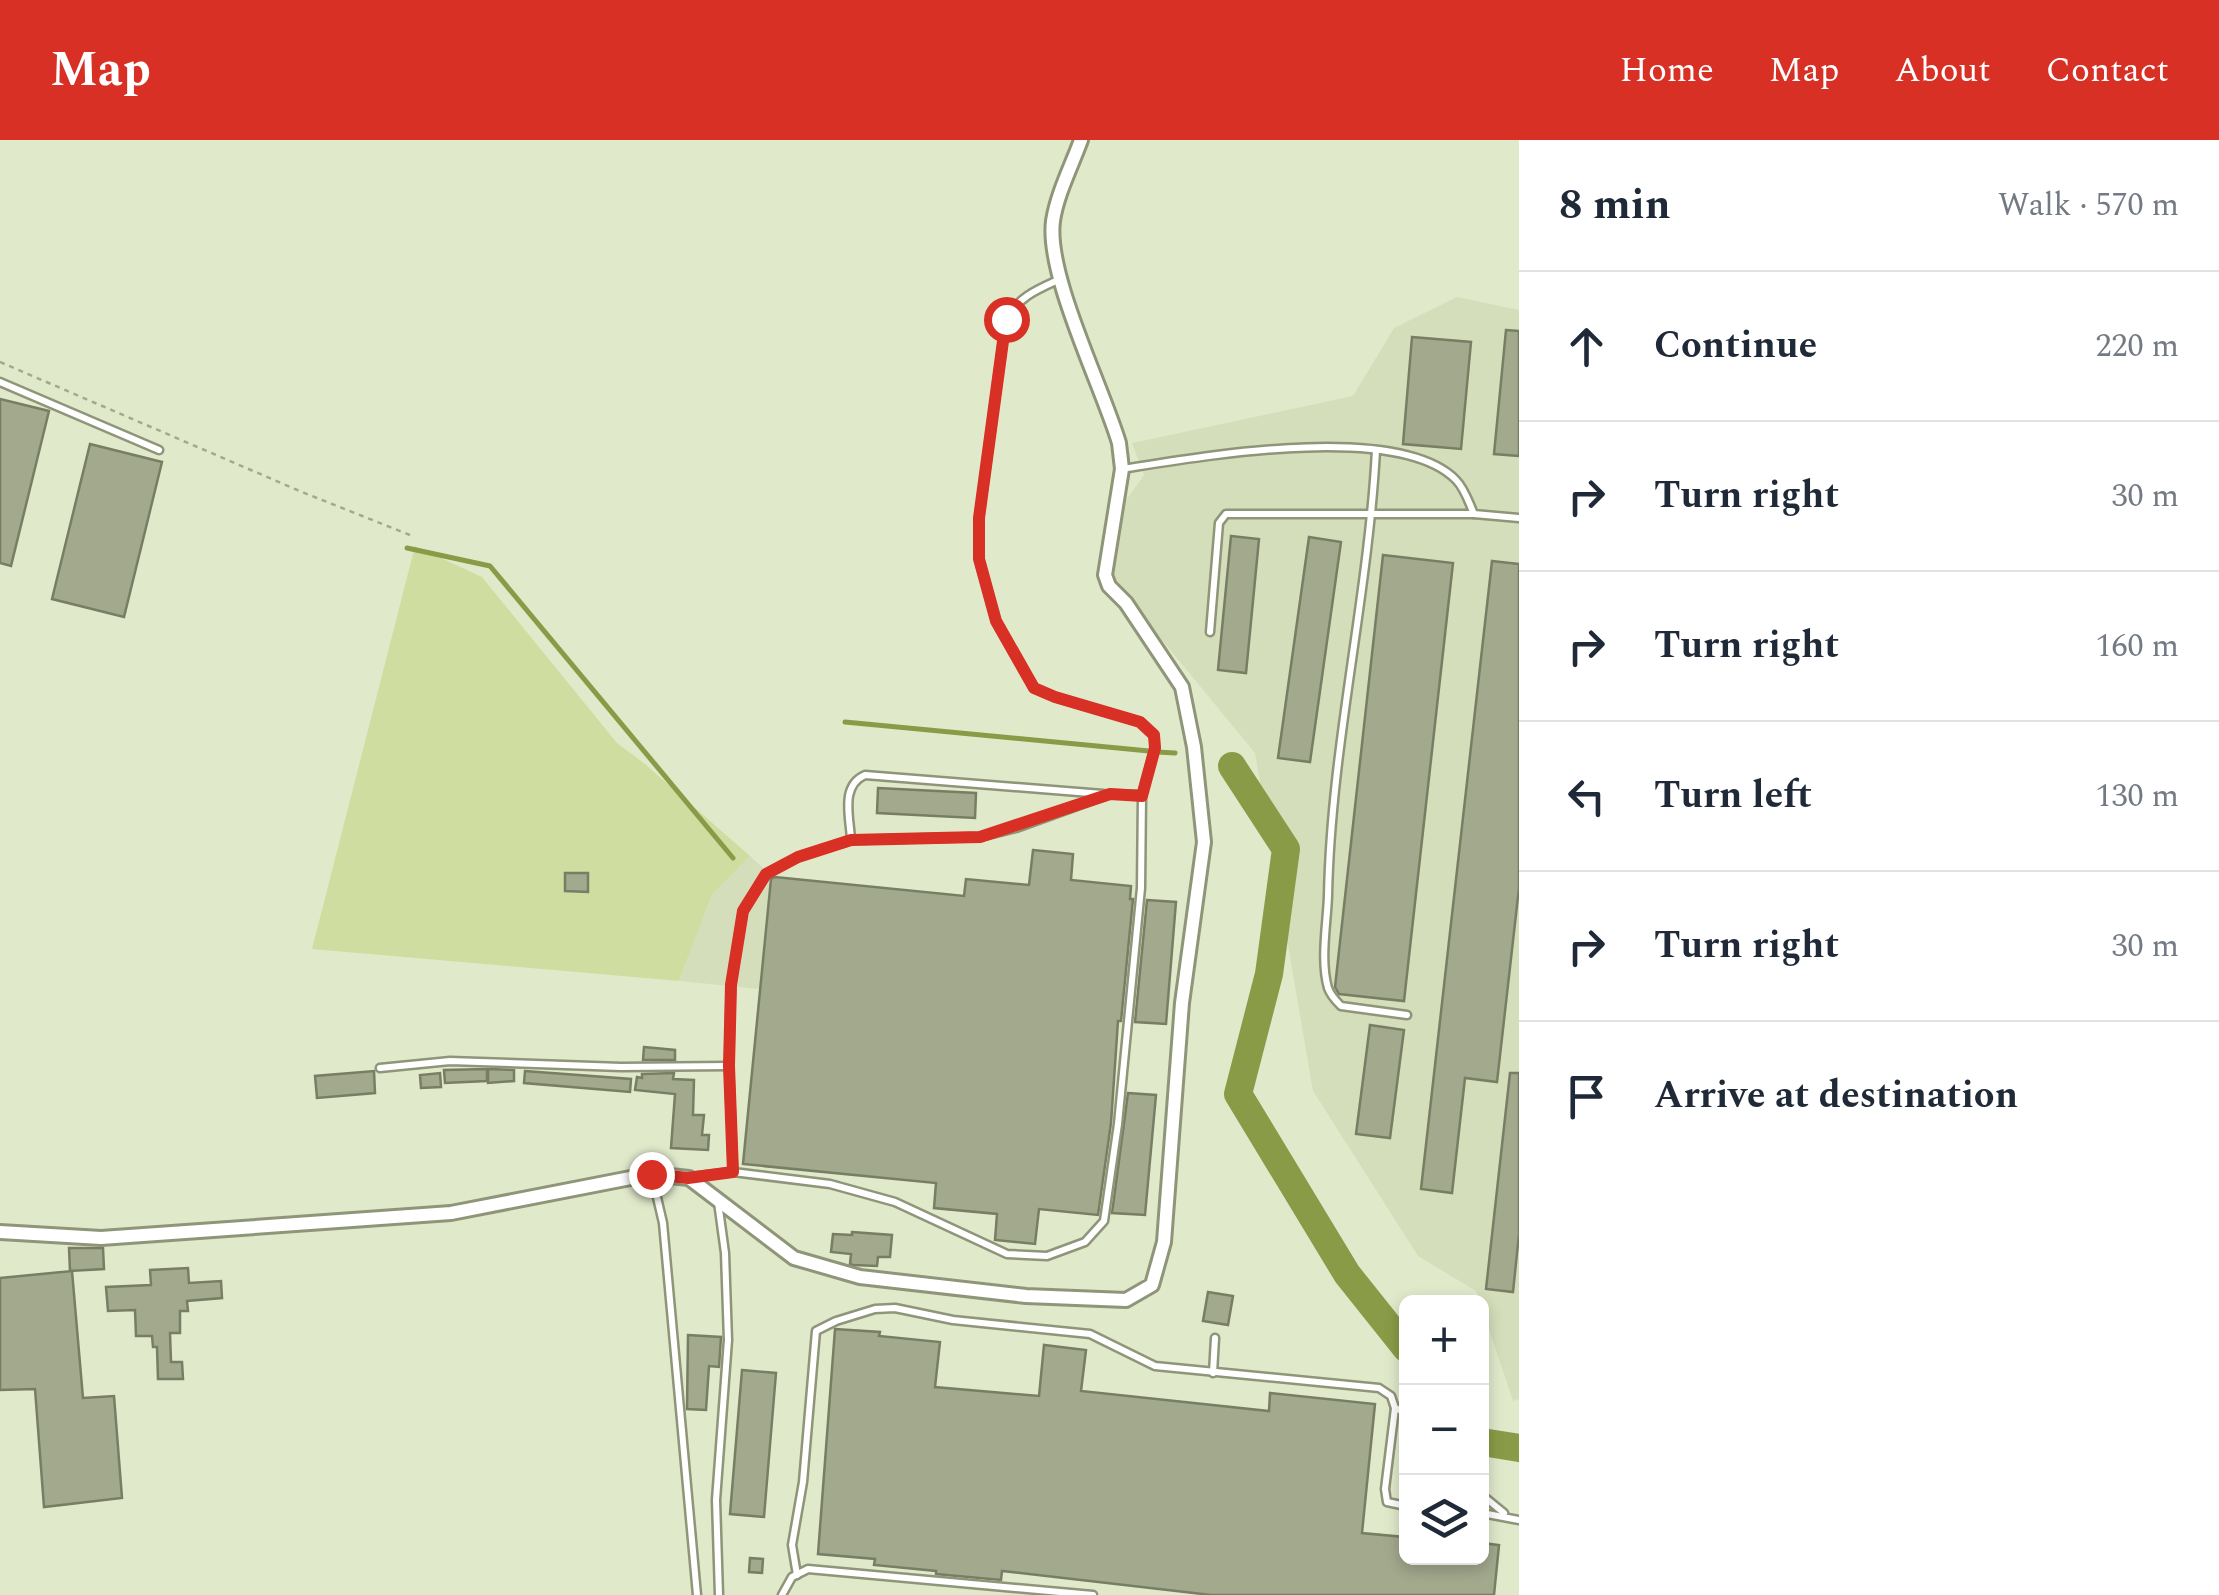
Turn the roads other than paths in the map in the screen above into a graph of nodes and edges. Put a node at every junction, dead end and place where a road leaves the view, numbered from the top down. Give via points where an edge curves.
1 (1082, 140) edge
2 (1061, 280) junction
3 (0, 382) edge
4 (160, 450) dead end
5 (1376, 450) junction
6 (1122, 469) junction
7 (1373, 512) junction
8 (1474, 514) junction
9 (1519, 518) edge
10 (1210, 632) dead end
11 (1110, 794) junction
12 (1142, 796) junction
13 (851, 840) junction
14 (1407, 1015) dead end
15 (729, 1066) junction
16 (380, 1068) dead end
17 (733, 1172) junction
18 (651, 1174) junction
19 (688, 1178) junction
20 (718, 1202) junction
21 (0, 1232) edge
22 (1215, 1338) dead end
23 (1213, 1372) junction
24 (1394, 1408) junction
25 (1399, 1410) edge
26 (1489, 1501) edge
27 (1399, 1505) edge
28 (1489, 1514) edge
29 (1508, 1516) junction
30 (1519, 1520) edge
31 (797, 1575) junction
32 (698, 1595) edge
33 (719, 1595) edge
34 (782, 1595) edge
35 (1093, 1595) edge

1 - 2 street via 1054,216
2 - 6 street via 1113,423
2 - 12 lane via 1028,294 1006,319 979,559 996,621 1034,688 1140,722 1154,735
3 - 4 lane
5 - 6 lane via 1305,447
5 - 7 lane
5 - 8 lane via 1448,473
6 - 20 street via 1105,575 1182,687 1204,842 1182,1003 1164,1242 1152,1285 1126,1300 860,1277 794,1258
7 - 8 lane
7 - 10 lane via 1226,514 1219,523
7 - 14 lane via 1330,848 1328,990 1341,1006
8 - 9 lane
11 - 12 lane
11 - 13 lane via 980,837
11 - 13 lane via 864,775 848,788
12 - 17 lane via 1141,888 1118,1124 1104,1221 1085,1242 1047,1256 1006,1254 895,1202 830,1184
13 - 15 lane via 766,874 743,911 731,985
15 - 16 lane via 450,1060
15 - 17 lane
17 - 19 lane
18 - 19 street
18 - 21 street via 451,1212 101,1238
18 - 32 lane via 663,1223
19 - 20 street
20 - 33 lane via 728,1340 716,1500
22 - 23 lane
23 - 24 lane via 1379,1388
23 - 31 lane via 1154,1366 1090,1334 894,1308 836,1321 816,1331 792,1545
24 - 25 lane
24 - 27 lane via 1384,1488 1387,1502
26 - 29 lane
28 - 29 lane
29 - 30 lane
31 - 34 lane
31 - 35 lane via 808,1570

